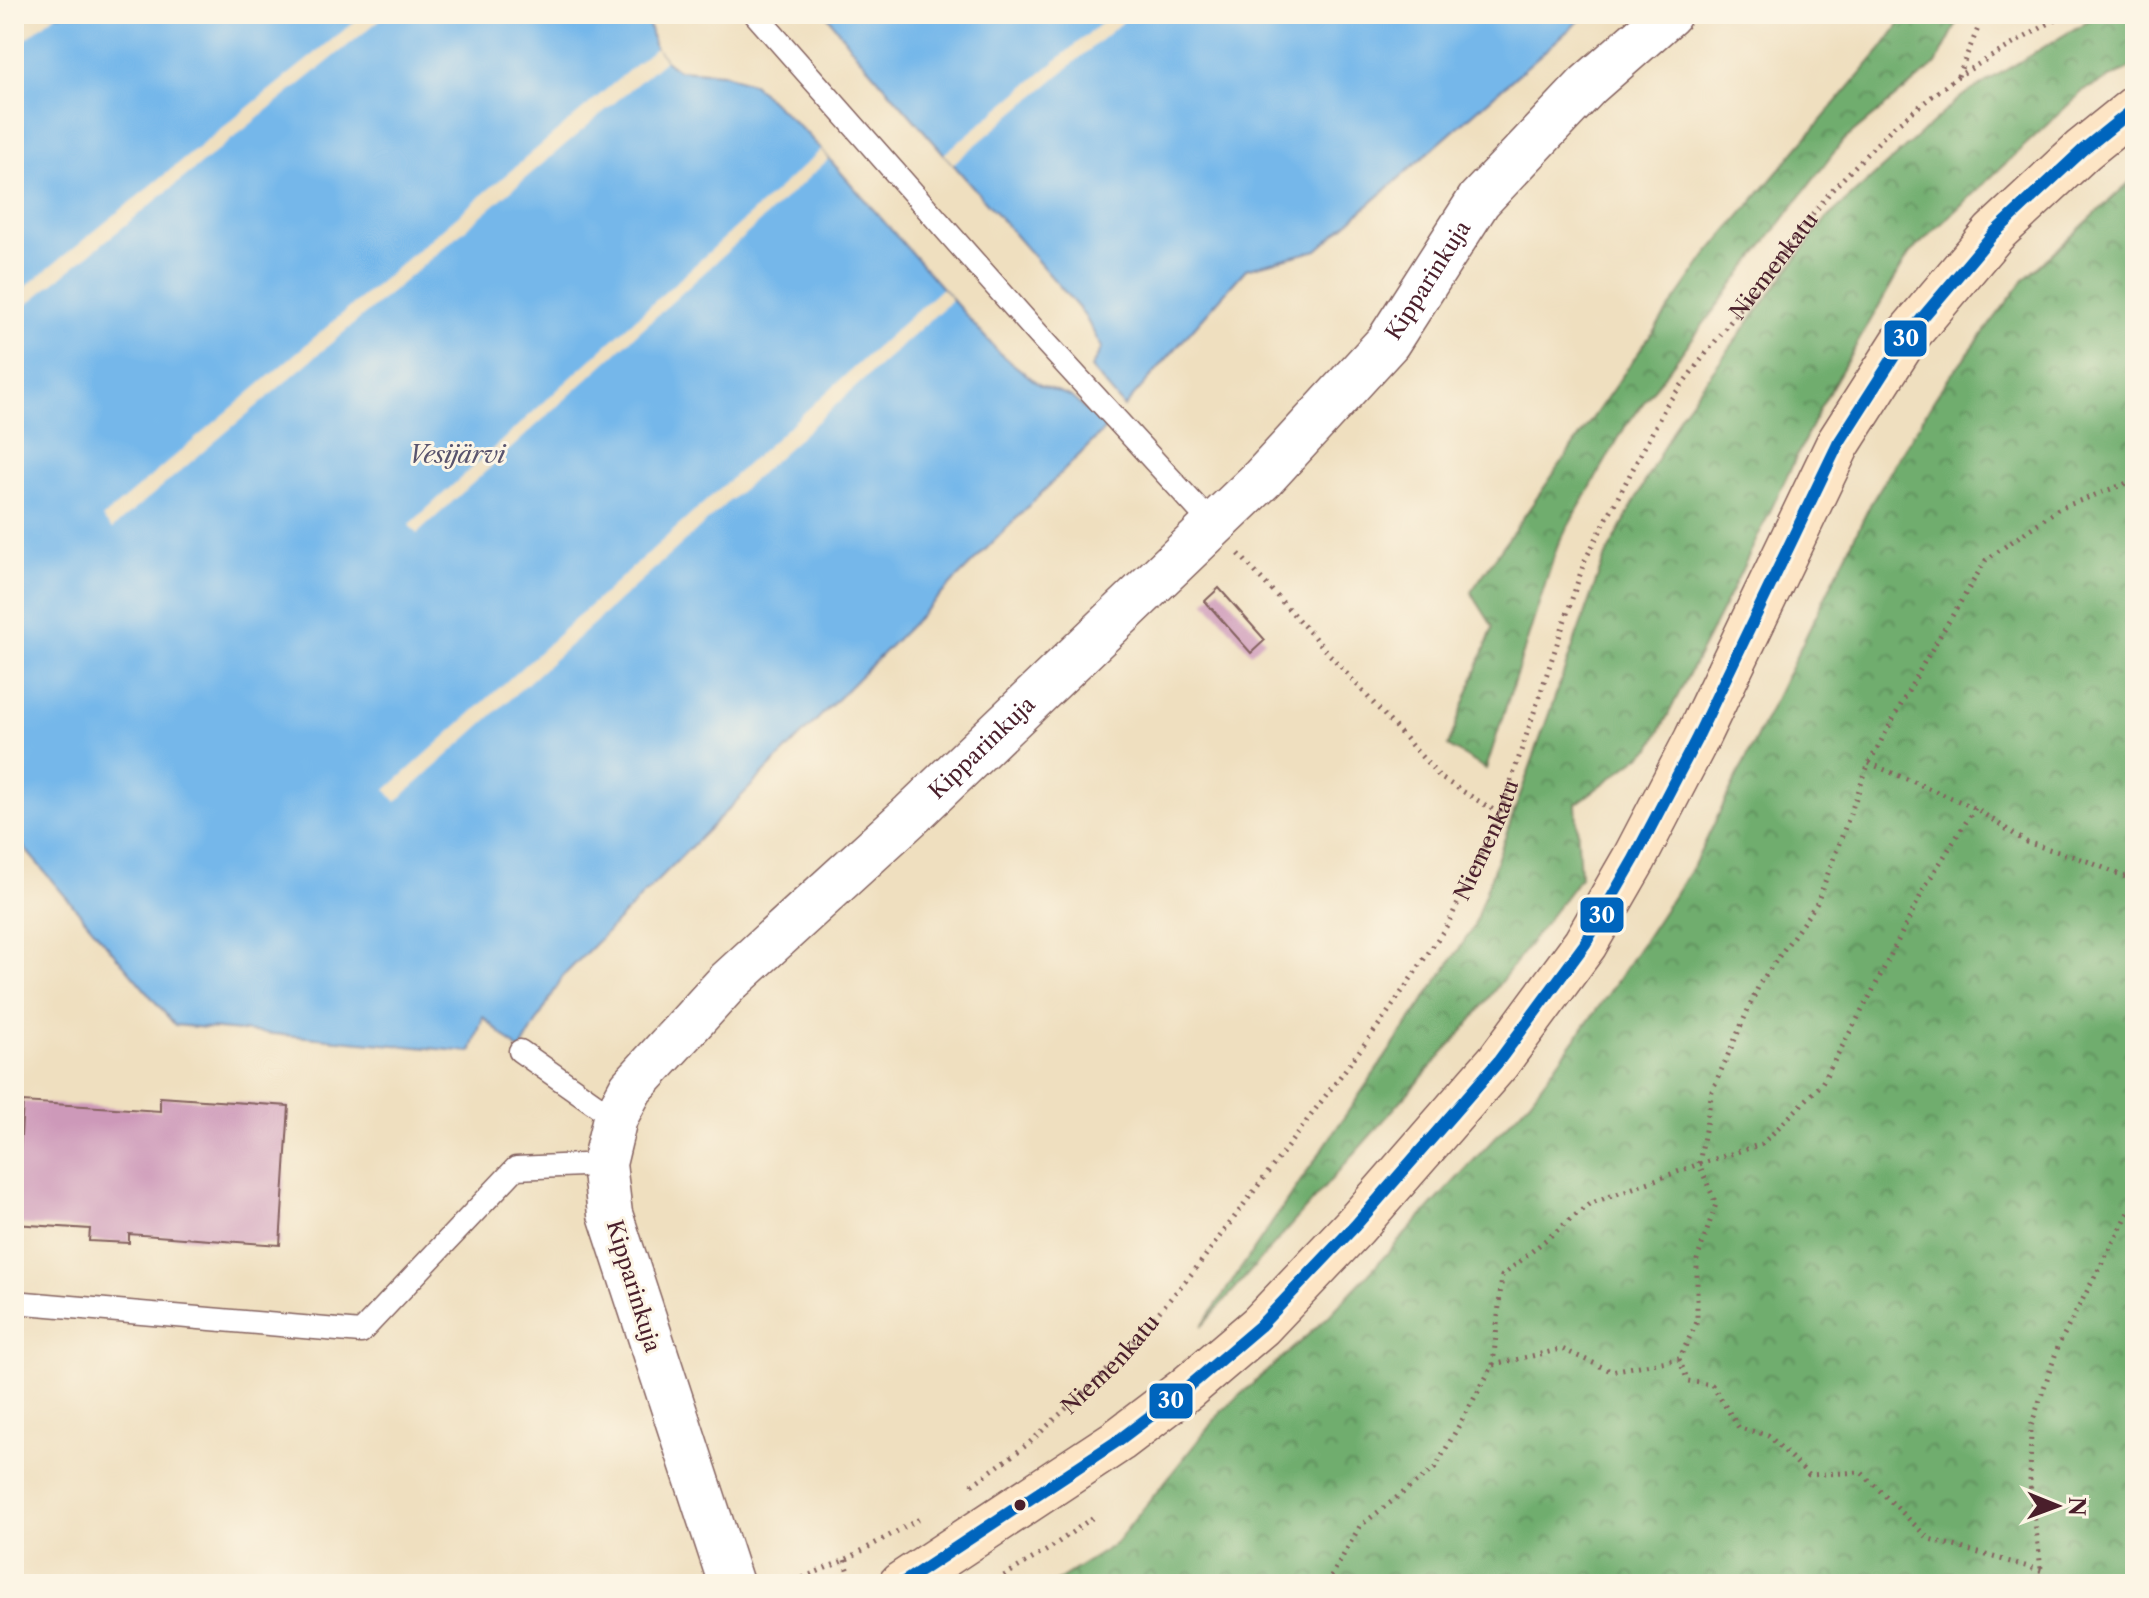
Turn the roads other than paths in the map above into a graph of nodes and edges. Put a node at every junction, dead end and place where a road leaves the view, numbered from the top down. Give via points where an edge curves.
1 (755, 14) edge
2 (1669, 14) edge
3 (2135, 108) edge
4 (1213, 525) junction
5 (520, 1051) dead end
6 (615, 1118) junction
7 (604, 1164) junction
8 (14, 1302) edge
9 (731, 1584) edge
10 (901, 1584) edge

1 - 4 lane
2 - 4 street, Kipparinkuja via 1588,85 1479,200 1388,342
3 - 10 street via 1994,233 1907,336 1838,444 1634,859 1585,944 1498,1062 1260,1326 1119,1440
4 - 6 street, Kipparinkuja via 728,982 631,1088
5 - 6 lane
6 - 7 street, Kipparinkuja
7 - 8 lane via 516,1168 361,1332
7 - 9 street, Kipparinkuja via 610,1214

